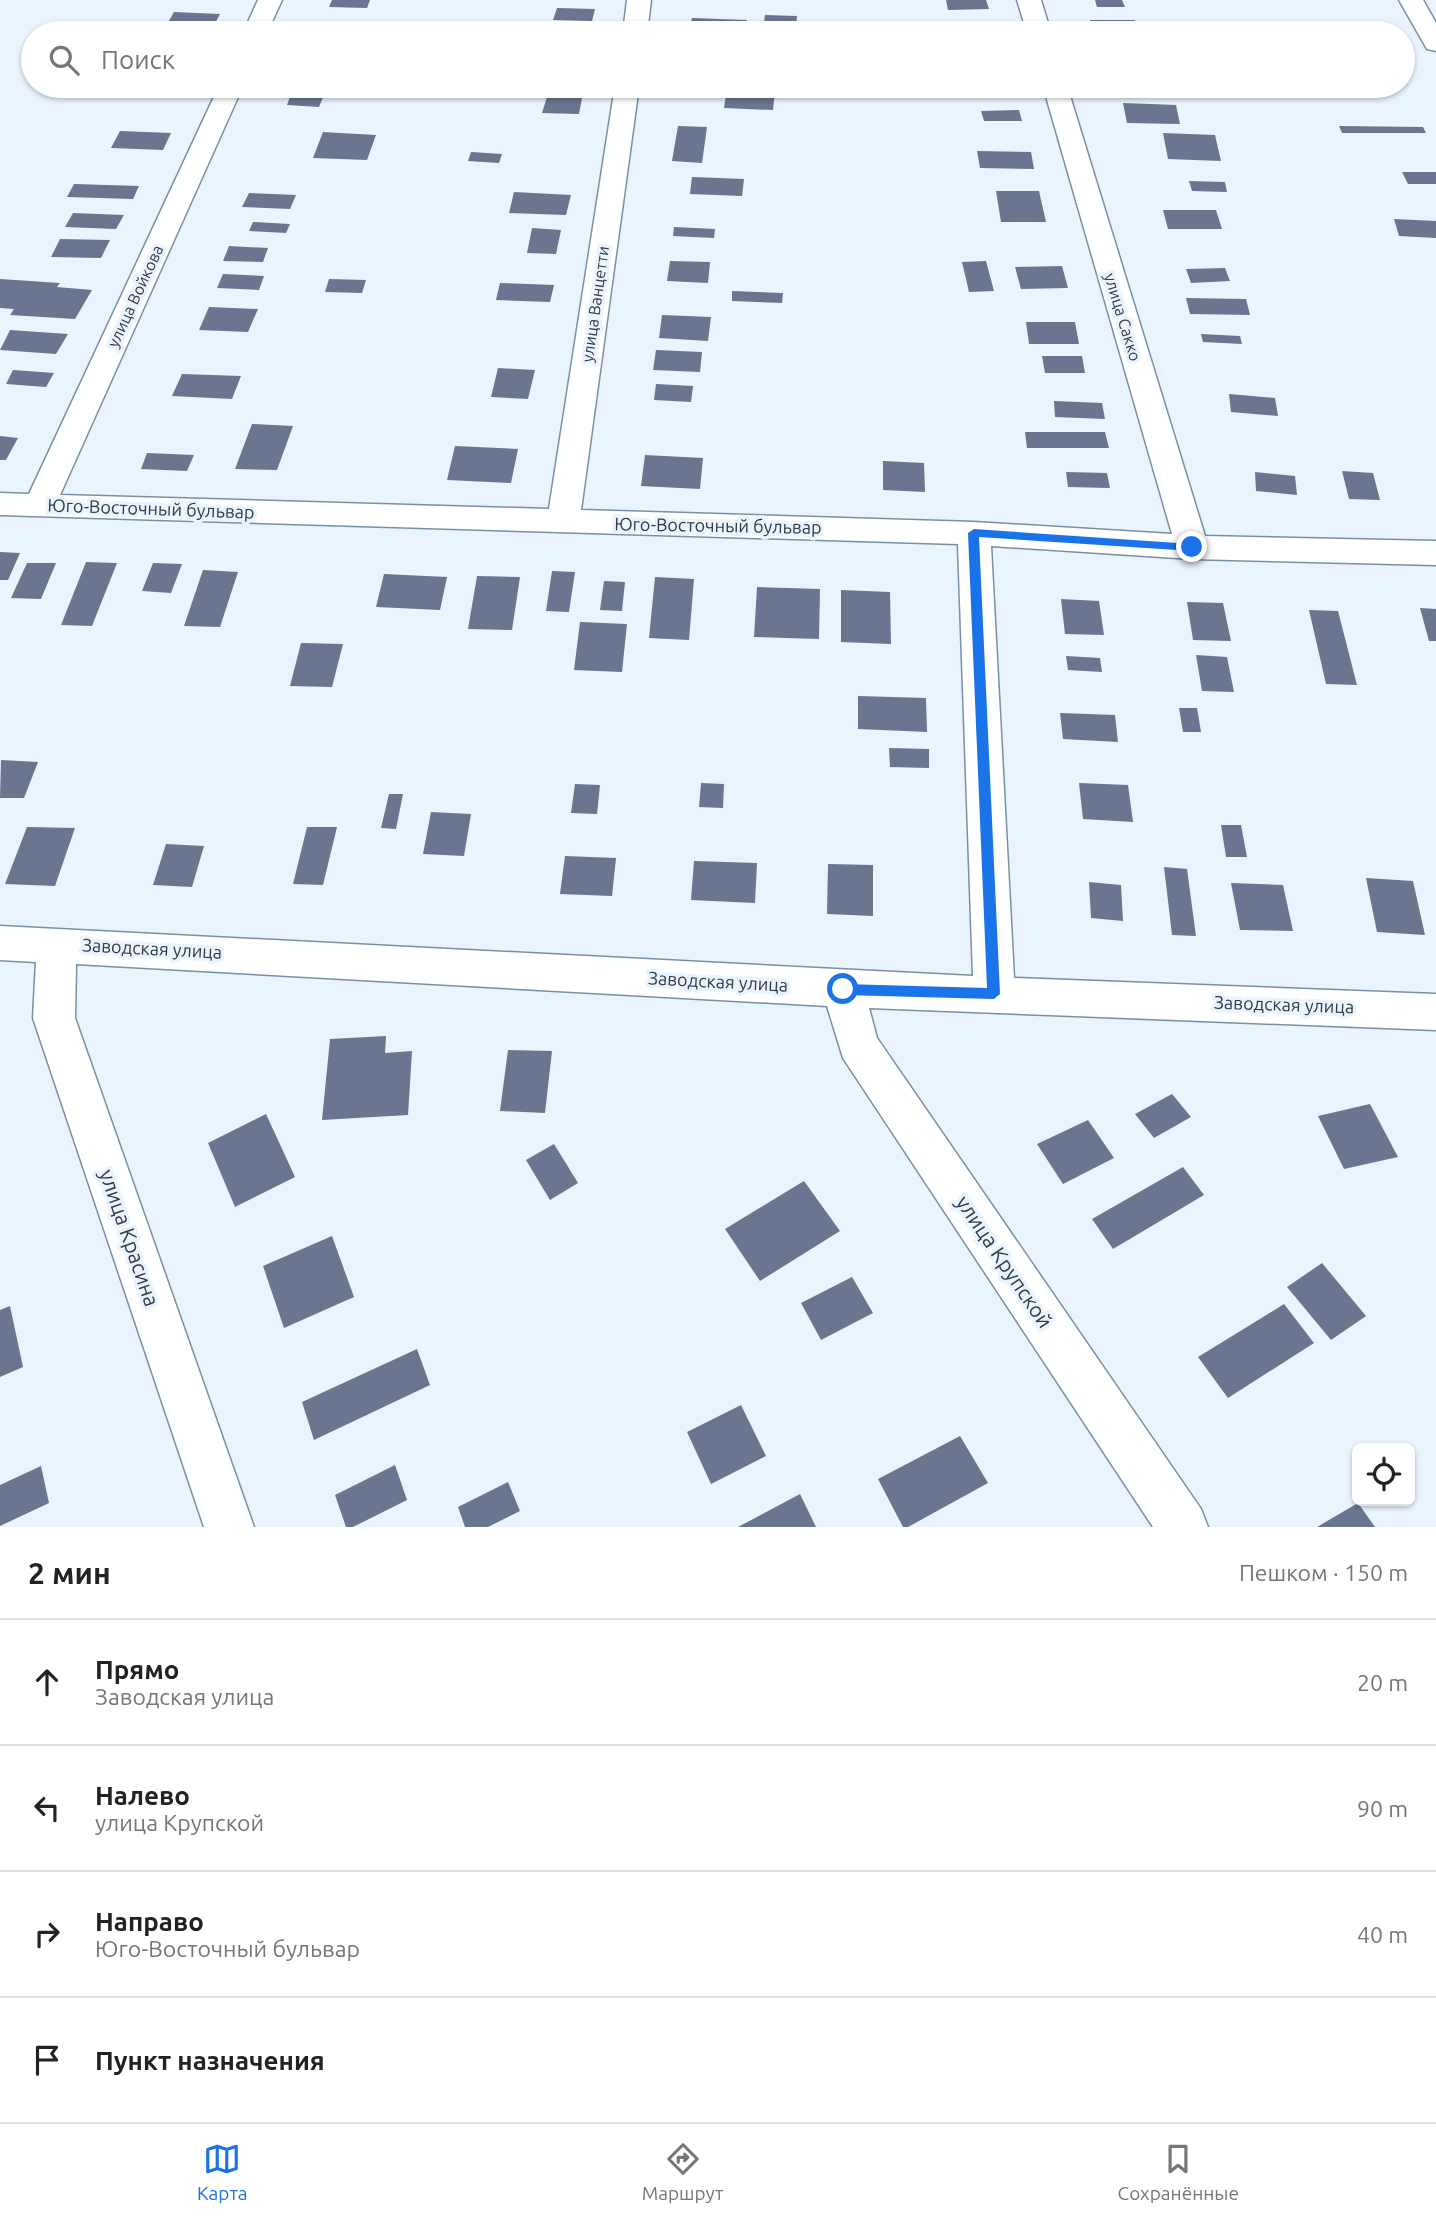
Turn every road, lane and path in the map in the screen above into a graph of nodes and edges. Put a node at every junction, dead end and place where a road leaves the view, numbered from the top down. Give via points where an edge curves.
1 (270, 0) edge
2 (639, 0) edge
3 (1029, 0) edge
4 (1410, 0) edge
5 (260, 21) edge
6 (636, 21) edge
7 (1035, 21) edge
8 (1436, 44) edge
9 (226, 98) edge
10 (625, 98) edge
11 (1059, 98) edge
12 (0, 504) edge
13 (39, 506) junction
14 (563, 522) junction
15 (974, 533) junction
16 (1192, 547) junction
17 (1436, 553) edge
18 (0, 943) edge
19 (57, 944) junction
20 (843, 989) junction
21 (994, 994) junction
22 (1436, 1012) edge
23 (229, 1527) edge
24 (1183, 1527) edge

1 - 5 street
2 - 6 street
3 - 7 street
4 - 8 street
9 - 13 street, улица Войкова
10 - 14 street, улица Ванцетти
11 - 16 street, улица Сакко
12 - 13 street, Юго-Восточный бульвар
13 - 14 street, Юго-Восточный бульвар
14 - 15 street, Юго-Восточный бульвар
15 - 16 street, Юго-Восточный бульвар
15 - 21 street
16 - 17 street, Юго-Восточный бульвар
18 - 19 street, Заводская улица
19 - 20 street, Заводская улица
19 - 23 street, улица Красина via 54,1018
20 - 21 street, Заводская улица
20 - 24 street, улица Крупской via 858,1045
21 - 22 street, Заводская улица

